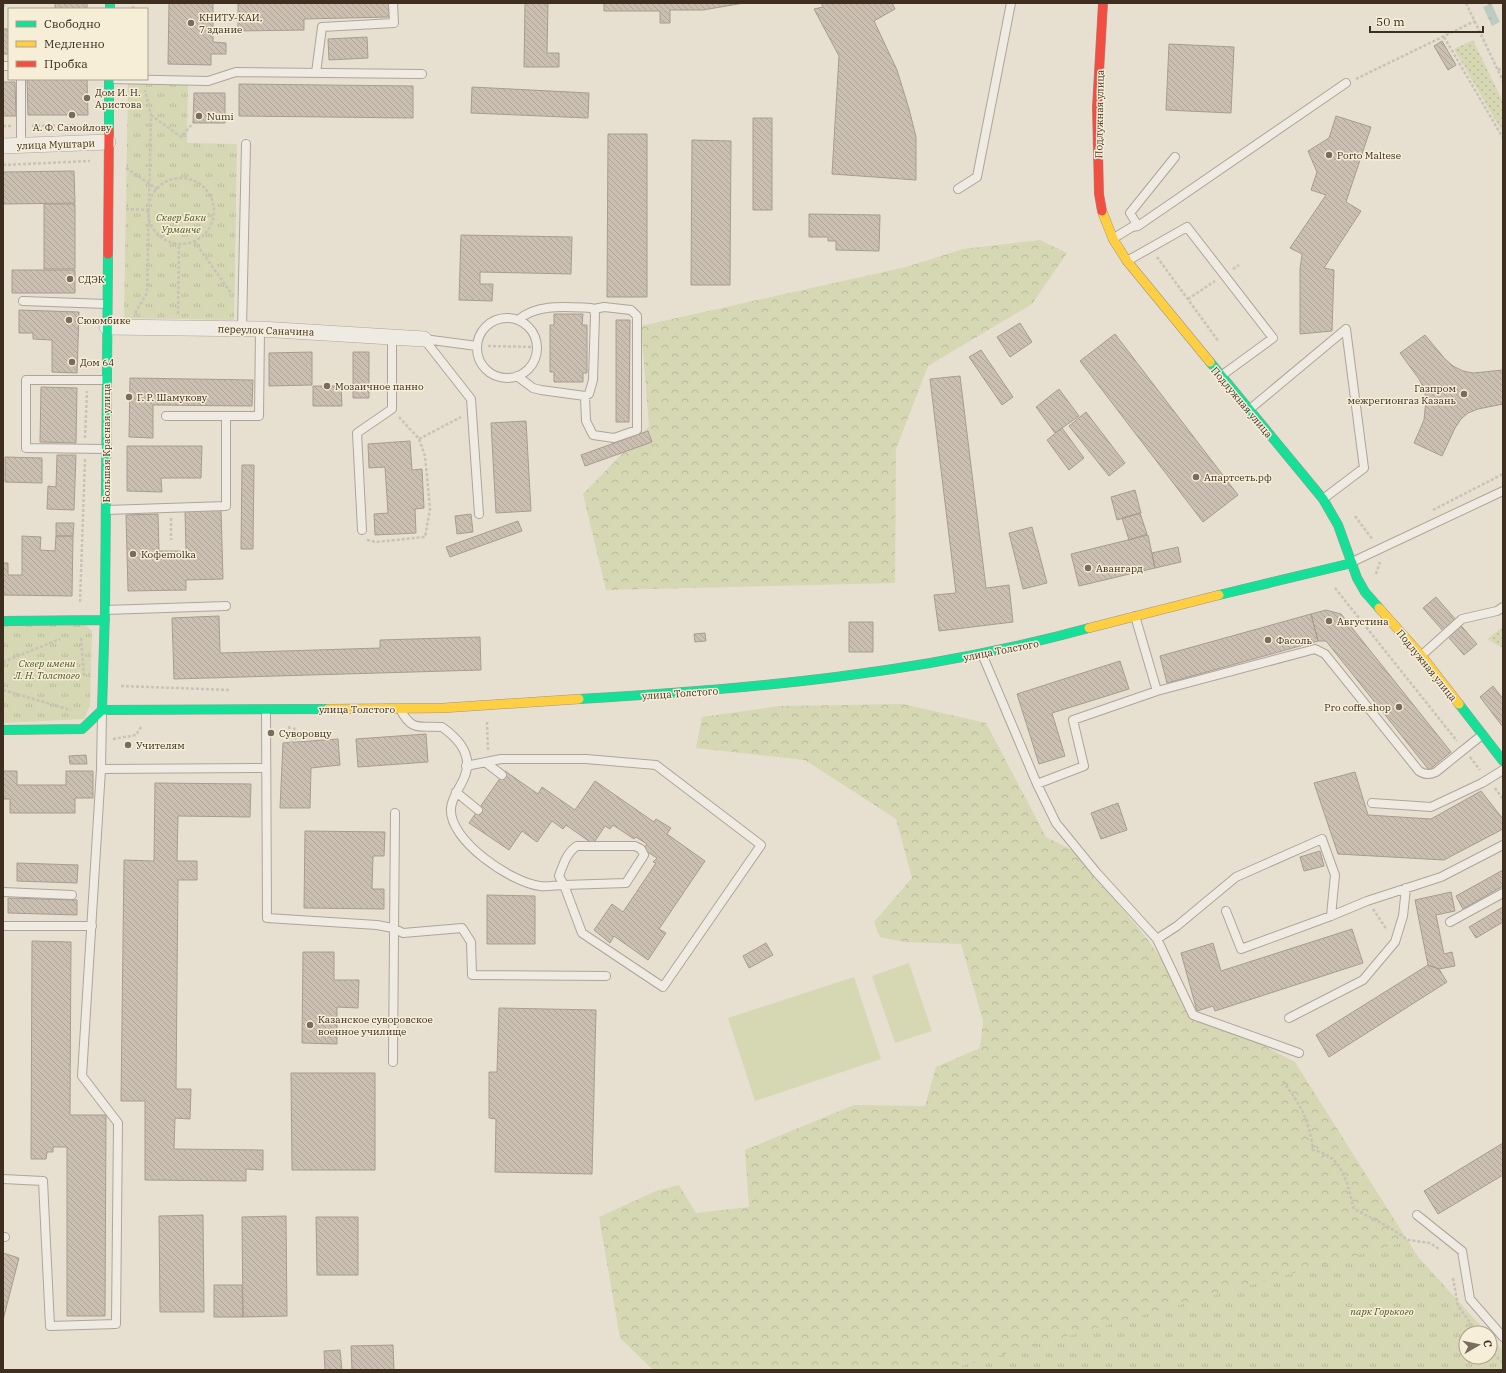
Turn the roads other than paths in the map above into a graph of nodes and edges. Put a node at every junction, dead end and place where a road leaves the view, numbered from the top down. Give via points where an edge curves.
1 (393, 3) edge
2 (1011, 3) edge
3 (1102, 3) edge
4 (316, 73) junction
5 (422, 74) dead end
6 (21, 80) edge
7 (109, 80) edge
8 (143, 80) edge
9 (1346, 83) road end
10 (108, 142) junction
11 (246, 144) dead end
12 (3, 146) edge
13 (21, 146) junction
14 (1176, 157) dead end
15 (958, 189) dead end
16 (1138, 226) junction
17 (1113, 239) junction
18 (1127, 261) junction
19 (23, 301) dead end
20 (107, 304) junction
21 (594, 309) junction
22 (518, 320) junction
23 (107, 327) junction
24 (242, 328) junction
25 (260, 329) junction
26 (392, 337) junction
27 (424, 339) junction
28 (477, 346) junction
29 (517, 376) junction
30 (1220, 376) junction
31 (107, 380) junction
32 (585, 396) junction
33 (1248, 410) junction
34 (166, 416) dead end
35 (226, 416) junction
36 (106, 449) junction
37 (1503, 490) edge
38 (1323, 499) junction
39 (106, 510) junction
40 (479, 514) dead end
41 (362, 530) road end
42 (1352, 562) junction
43 (226, 606) dead end
44 (1503, 607) edge
45 (105, 610) junction
46 (1134, 616) junction
47 (105, 620) junction
48 (3, 621) edge
49 (982, 654) junction
50 (1421, 655) junction
51 (1157, 691) junction
52 (400, 708) junction
53 (266, 709) junction
54 (102, 710) junction
55 (3, 730) edge
56 (1482, 734) junction
57 (1503, 761) edge
58 (485, 762) junction
59 (466, 766) junction
60 (266, 768) junction
61 (101, 769) junction
62 (1503, 770) edge
63 (502, 775) dead end
64 (1037, 784) junction
65 (456, 792) junction
66 (1372, 803) dead end
67 (478, 810) dead end
68 (395, 813) dead end
69 (1503, 844) edge
70 (564, 885) junction
71 (1406, 888) junction
72 (3, 892) edge
73 (1503, 893) edge
74 (72, 895) dead end
75 (1226, 911) dead end
76 (1332, 916) junction
77 (1450, 922) dead end
78 (3, 926) edge
79 (92, 926) junction
80 (393, 928) junction
81 (1157, 939) junction
82 (606, 976) dead end
83 (1289, 1018) dead end
84 (1299, 1053) dead end
85 (393, 1062) dead end
86 (3, 1179) edge
87 (1417, 1215) dead end
88 (1503, 1337) edge

1 - 4 lane via 394,23 322,27
2 - 15 lane via 976,177
3 - 17 street, Подлужная улица via 1097,107 1099,194 1104,218
4 - 5 lane
4 - 8 lane via 236,72 208,81
6 - 13 lane
7 - 10 street, Большая Красная улица
9 - 16 lane
10 - 13 street, улица Муштари
10 - 20 street, Большая Красная улица
11 - 24 lane
12 - 13 street, улица Муштари
14 - 16 lane via 1130,213
16 - 17 lane
17 - 18 street, Подлужная улица
18 - 30 street, Подлужная улица
18 - 30 lane via 1187,227 1273,338
19 - 20 lane
20 - 23 street, Большая Красная улица
21 - 22 lane via 545,308
21 - 32 lane via 593,380 589,394
21 - 32 lane via 604,307 631,310 637,316 637,430 614,438 593,435 586,421
22 - 28 lane via 506,318 489,323 479,337
22 - 29 lane via 534,335 537,347 532,364
23 - 24 street, переулок Саначина
23 - 31 street, Большая Красная улица
24 - 25 street, переулок Саначина
25 - 26 street, переулок Саначина
25 - 35 lane via 259,416
26 - 27 street, переулок Саначина
26 - 41 lane via 392,410 357,433
27 - 28 lane
27 - 40 lane via 471,399
28 - 29 lane via 482,364 489,372 508,378
29 - 32 lane via 533,388
30 - 33 street, Подлужная улица
31 - 36 street, Большая Красная улица
31 - 36 lane via 26,380 26,448
33 - 38 street, Подлужная улица
33 - 38 lane via 1346,329 1364,468
34 - 35 lane
35 - 39 lane via 226,506
36 - 39 street, Большая Красная улица
37 - 42 lane
38 - 42 street, Подлужная улица via 1338,525
39 - 45 street, Большая Красная улица
42 - 46 street, улица Толстого
42 - 50 street, Подлужная улица via 1365,592
43 - 45 lane
44 - 50 lane via 1498,611 1462,619
45 - 47 street, Большая Красная улица
46 - 49 street, улица Толстого via 1035,644
46 - 51 lane
47 - 48 street
47 - 54 street, Большая Красная улица
49 - 52 street, улица Толстого via 896,670 714,691 443,708
49 - 64 lane
50 - 56 street, Подлужная улица
51 - 56 lane via 1315,649 1325,654 1423,774 1432,774
51 - 64 lane via 1073,720 1084,766
52 - 53 street, улица Толстого
52 - 59 lane via 407,720 416,727 433,726 446,729 462,745 468,757
53 - 54 street, улица Толстого
53 - 60 lane
54 - 55 street via 82,729
54 - 61 lane
56 - 57 street, Подлужная улица
58 - 59 lane
58 - 63 lane
58 - 70 lane via 502,759 586,759 656,765 761,845 663,987 582,933
59 - 65 lane via 465,776
60 - 61 lane
60 - 80 lane via 267,918 377,924
61 - 79 lane
62 - 66 lane via 1488,780 1431,807
64 - 81 lane via 1056,823 1096,872
65 - 67 lane
65 - 70 lane via 451,809 454,826 465,842 488,861 519,879 539,886
68 - 80 lane
69 - 71 lane via 1441,877
70 - 70 lane via 626,883 644,855 641,849 635,846 577,846 565,861 559,876
71 - 76 lane
71 - 83 lane via 1404,916 1395,942 1363,980
72 - 74 lane
73 - 77 lane
75 - 76 lane via 1241,949
76 - 81 lane via 1335,875 1322,839 1236,877 1177,926
78 - 79 lane
79 - 86 lane via 82,1076 118,1122 116,1324 50,1326 43,1181
80 - 82 lane via 403,933 462,928 471,942 472,975
80 - 85 lane
81 - 84 lane via 1193,1015
87 - 88 lane via 1462,1251 1470,1299

